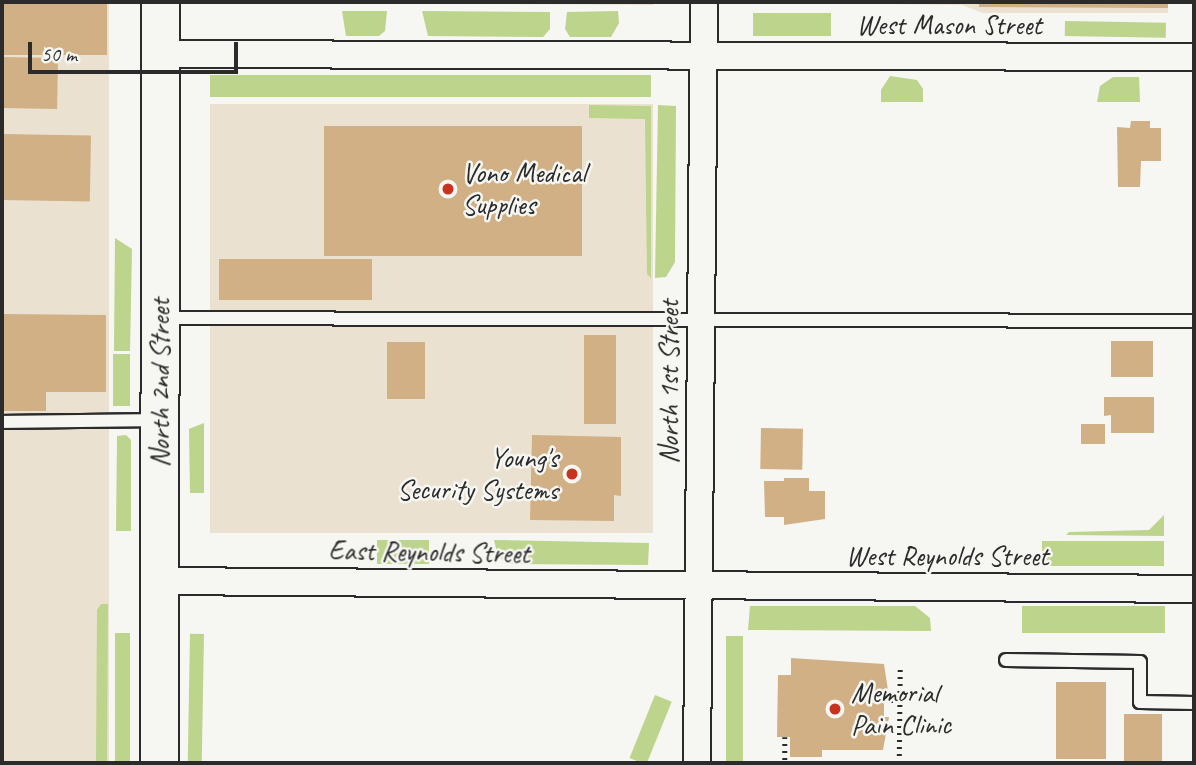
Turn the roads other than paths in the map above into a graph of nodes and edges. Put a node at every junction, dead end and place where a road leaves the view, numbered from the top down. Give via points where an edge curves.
1 (160, 2) edge
2 (704, 2) edge
3 (161, 54) junction
4 (703, 56) junction
5 (1194, 57) edge
6 (161, 318) junction
7 (701, 319) junction
8 (1194, 321) edge
9 (160, 420) junction
10 (2, 422) edge
11 (159, 581) junction
12 (699, 586) junction
13 (1194, 589) edge
14 (1006, 660) dead end
15 (1194, 703) edge
16 (159, 763) edge
17 (697, 763) edge

1 - 3 main road, North 2nd Street
2 - 4 street, North 1st Street
3 - 4 street, West Mason Street
3 - 6 main road, North 2nd Street
4 - 5 street, West Mason Street
4 - 7 street, North 1st Street
6 - 7 lane
6 - 9 main road, North 2nd Street
7 - 8 lane
7 - 12 street, North 1st Street
9 - 10 lane
9 - 11 main road, North 2nd Street
11 - 12 street, East Reynolds Street
11 - 16 main road, North 2nd Street
12 - 13 street, West Reynolds Street
12 - 17 street, North 1st Street
14 - 15 lane via 1140,662 1140,702

